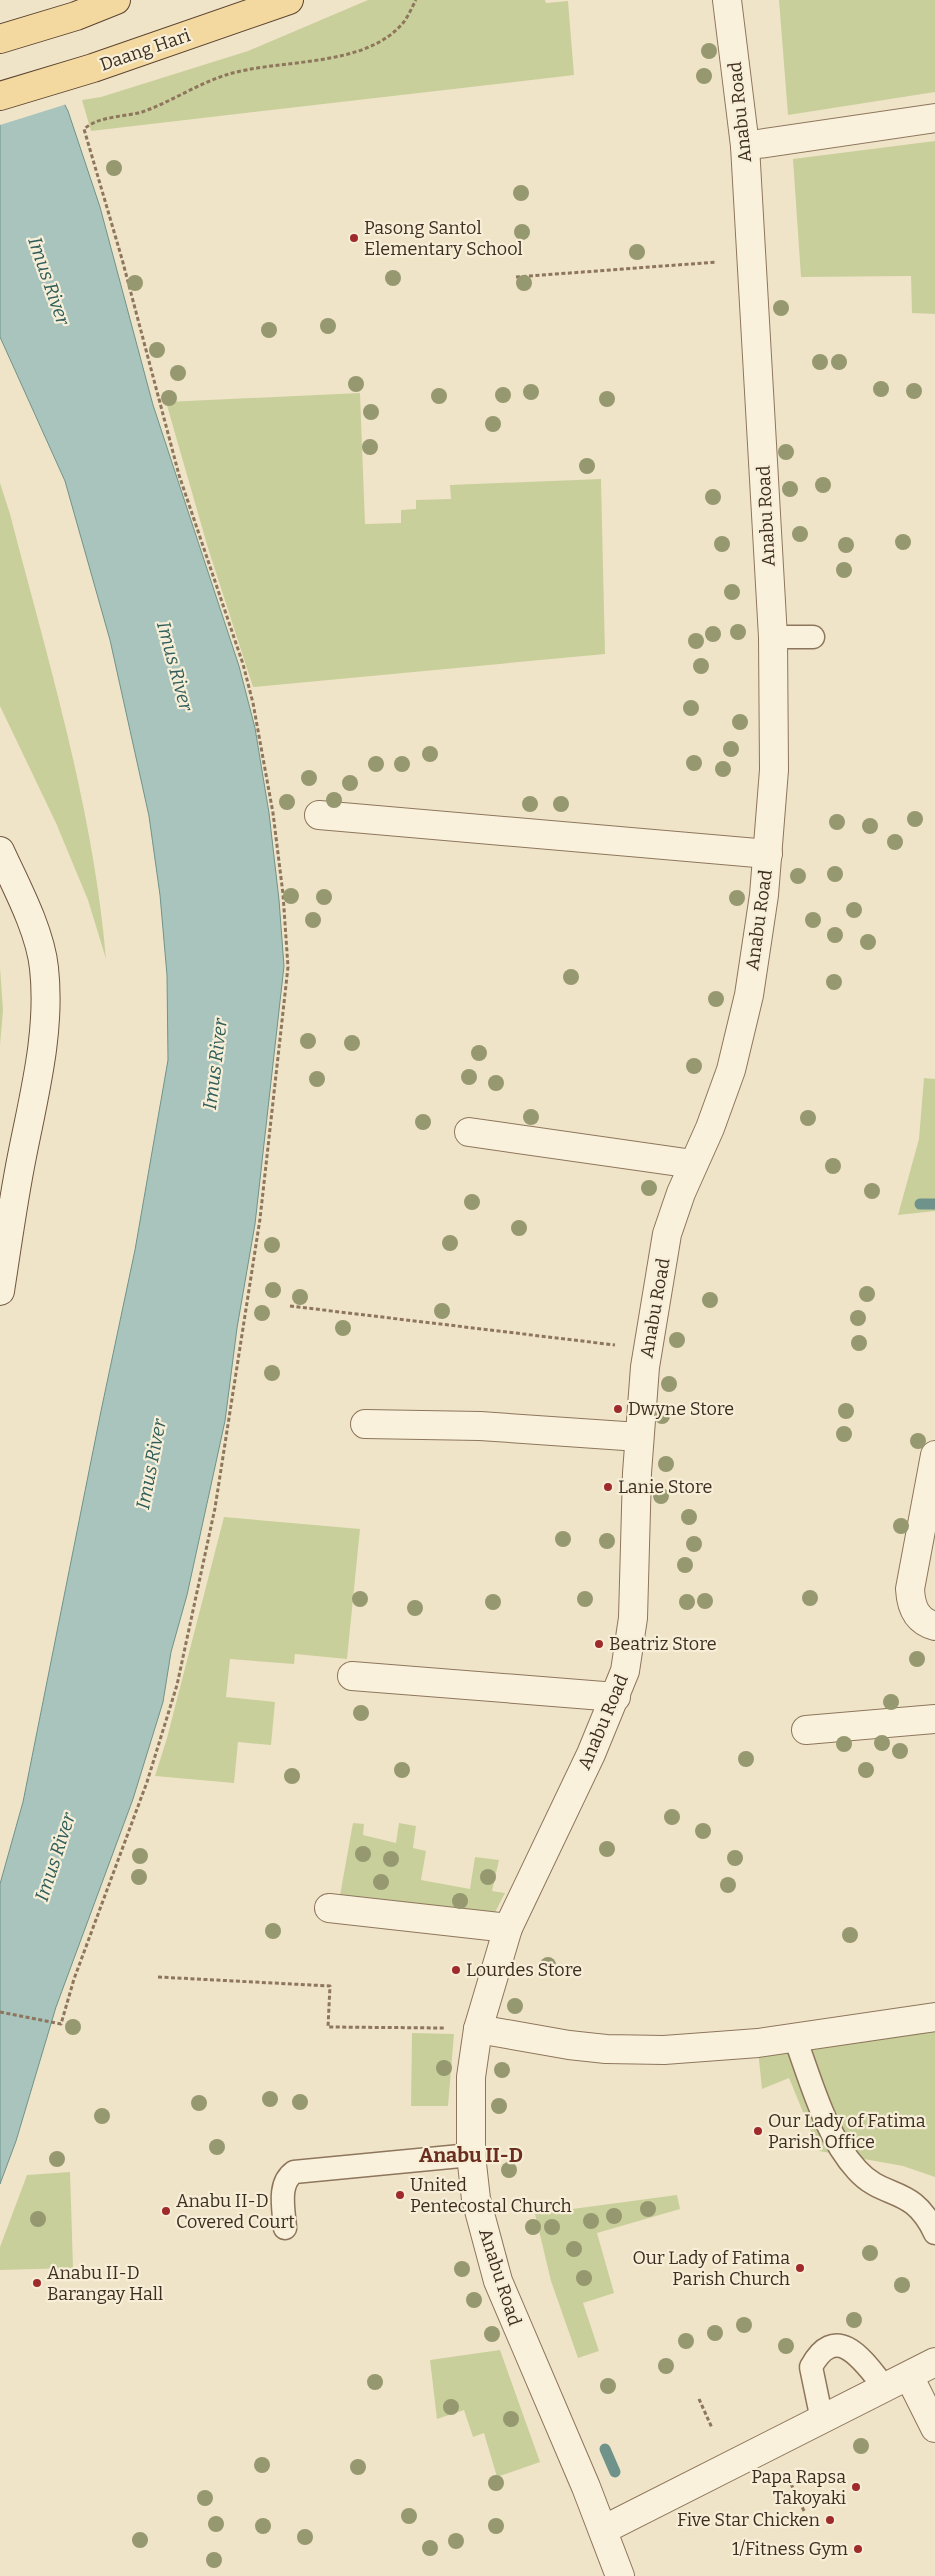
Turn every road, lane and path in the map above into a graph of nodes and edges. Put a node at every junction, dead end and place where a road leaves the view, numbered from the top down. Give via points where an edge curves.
1 (116, 0) edge
2 (289, 0) edge
3 (416, 0) edge
4 (727, 0) edge
5 (0, 39) edge
6 (0, 96) edge
7 (935, 118) edge
8 (745, 146) junction
9 (750, 259) junction
10 (516, 277) dead end
11 (813, 636) dead end
12 (773, 637) junction
13 (319, 815) dead end
14 (0, 851) edge
15 (768, 854) junction
16 (469, 1132) dead end
17 (693, 1164) junction
18 (0, 1291) edge
19 (290, 1306) dead end
20 (648, 1348) junction
21 (365, 1424) dead end
22 (639, 1437) junction
23 (935, 1455) edge
24 (935, 1626) edge
25 (352, 1676) dead end
26 (616, 1697) junction
27 (935, 1719) edge
28 (806, 1730) dead end
29 (329, 1908) dead end
30 (508, 1928) junction
31 (158, 1977) dead end
32 (0, 2012) edge
33 (935, 2017) edge
34 (478, 2029) junction
35 (795, 2038) junction
36 (471, 2155) junction
37 (285, 2228) dead end
38 (935, 2233) edge
39 (935, 2362) edge
40 (909, 2376) junction
41 (885, 2388) junction
42 (698, 2400) dead end
43 (822, 2420) junction
44 (712, 2428) dead end
45 (935, 2428) edge
46 (791, 2484) dead end
47 (805, 2513) dead end
48 (603, 2530) junction
49 (620, 2576) edge

1 - 5 main road
2 - 6 main road, Daang Hari via 93,68
3 - 32 path via 403,24 379,42 339,57 226,75 141,112 91,123 84,129 179,474 251,696 273,813 288,967 260,1219 215,1508 177,1685 147,1782 74,1979 61,2024
4 - 8 street, Anabu Road
7 - 8 street
8 - 9 street, Anabu Road
9 - 10 path
9 - 12 street, Anabu Road via 762,410
11 - 12 lane
12 - 15 street, Anabu Road via 774,770
13 - 15 street
14 - 18 street via 32,927 44,967 46,1012
15 - 17 street, Anabu Road via 757,949 741,1036 720,1102
16 - 17 street
17 - 20 street, Anabu Road via 667,1234
19 - 20 path
20 - 22 street, Anabu Road
21 - 22 street via 489,1426
22 - 26 street, Anabu Road via 631,1643
23 - 24 street via 910,1589 916,1614
25 - 26 street
26 - 30 street, Anabu Road
27 - 28 street
29 - 30 street
30 - 34 street, Anabu Road
31 - 34 path via 330,1986 328,2027
33 - 35 street
34 - 35 street via 606,2049 713,2048
34 - 36 street, Anabu Road via 471,2076
35 - 38 lane via 828,2121 856,2170 871,2184 909,2199 926,2214
36 - 37 lane via 294,2172 284,2183
36 - 48 street, Anabu Road via 476,2199 498,2281
39 - 40 street
40 - 41 street
40 - 45 street
41 - 43 street
41 - 43 lane via 850,2348 826,2348 811,2367
42 - 44 path
43 - 48 street
46 - 47 path
48 - 49 street, Anabu Road

